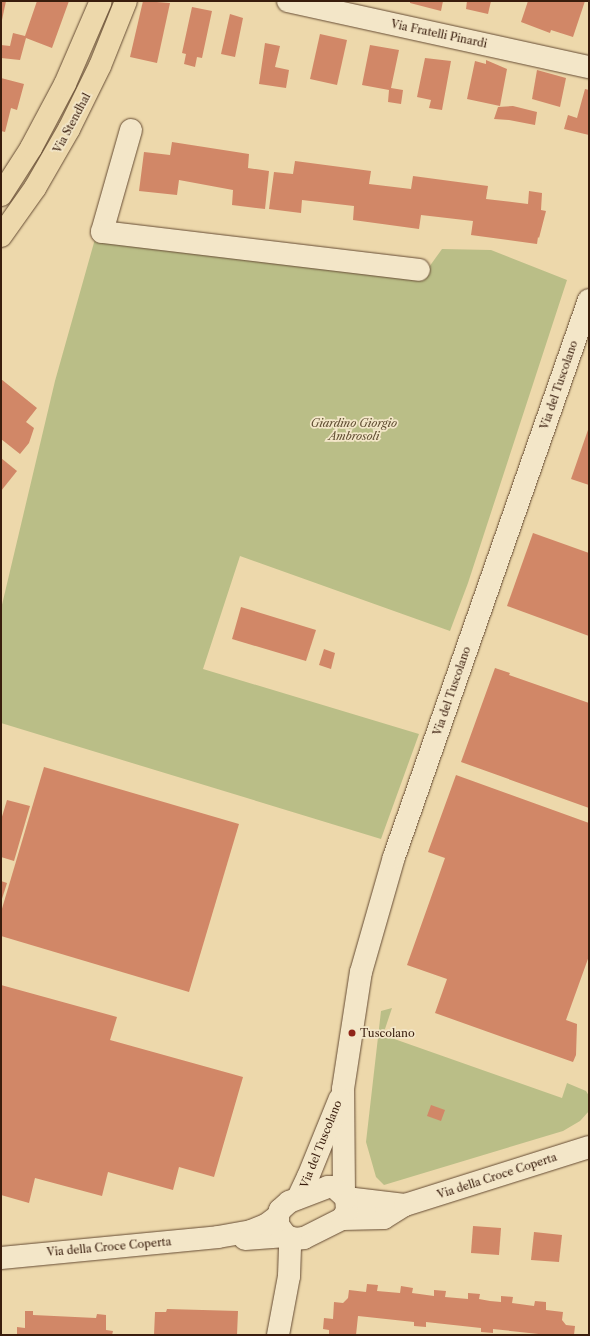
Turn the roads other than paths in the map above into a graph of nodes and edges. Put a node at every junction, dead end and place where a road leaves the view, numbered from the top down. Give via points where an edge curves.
1 (101, 1) edge
2 (126, 1) edge
3 (288, 1) edge
4 (589, 67) edge
5 (131, 130) dead end
6 (1, 195) edge
7 (1, 236) edge
8 (419, 270) dead end
9 (589, 300) edge
10 (343, 1089) junction
11 (589, 1147) edge
12 (345, 1196) junction
13 (298, 1198) junction
14 (405, 1205) junction
15 (278, 1216) junction
16 (342, 1219) junction
17 (295, 1236) junction
18 (218, 1237) junction
19 (1, 1258) edge
20 (278, 1335) edge

1 - 6 main road via 65,84 31,148
2 - 7 main road, Via Stendhal via 100,66 69,130 35,188
3 - 4 street, Via Fratelli Pinardi
5 - 8 street via 102,232
9 - 10 street, Via del Tuscolano via 394,857 361,972
10 - 12 street, Via del Tuscolano
10 - 13 street, Via del Tuscolano
11 - 14 street, Via della Croce Coperta
12 - 13 street, Via della Croce Coperta via 334,1187 328,1186
12 - 14 street, Via della Croce Coperta
12 - 16 street via 347,1211
13 - 15 street, Via della Croce Coperta via 285,1204
14 - 16 street, Via della Croce Coperta via 384,1218
15 - 17 street via 278,1225
15 - 18 street, Via della Croce Coperta via 266,1225 251,1231
16 - 17 street, Via della Croce Coperta
17 - 18 street, Via della Croce Coperta via 246,1239
17 - 20 street via 301,1258 289,1276
18 - 19 street, Via della Croce Coperta

